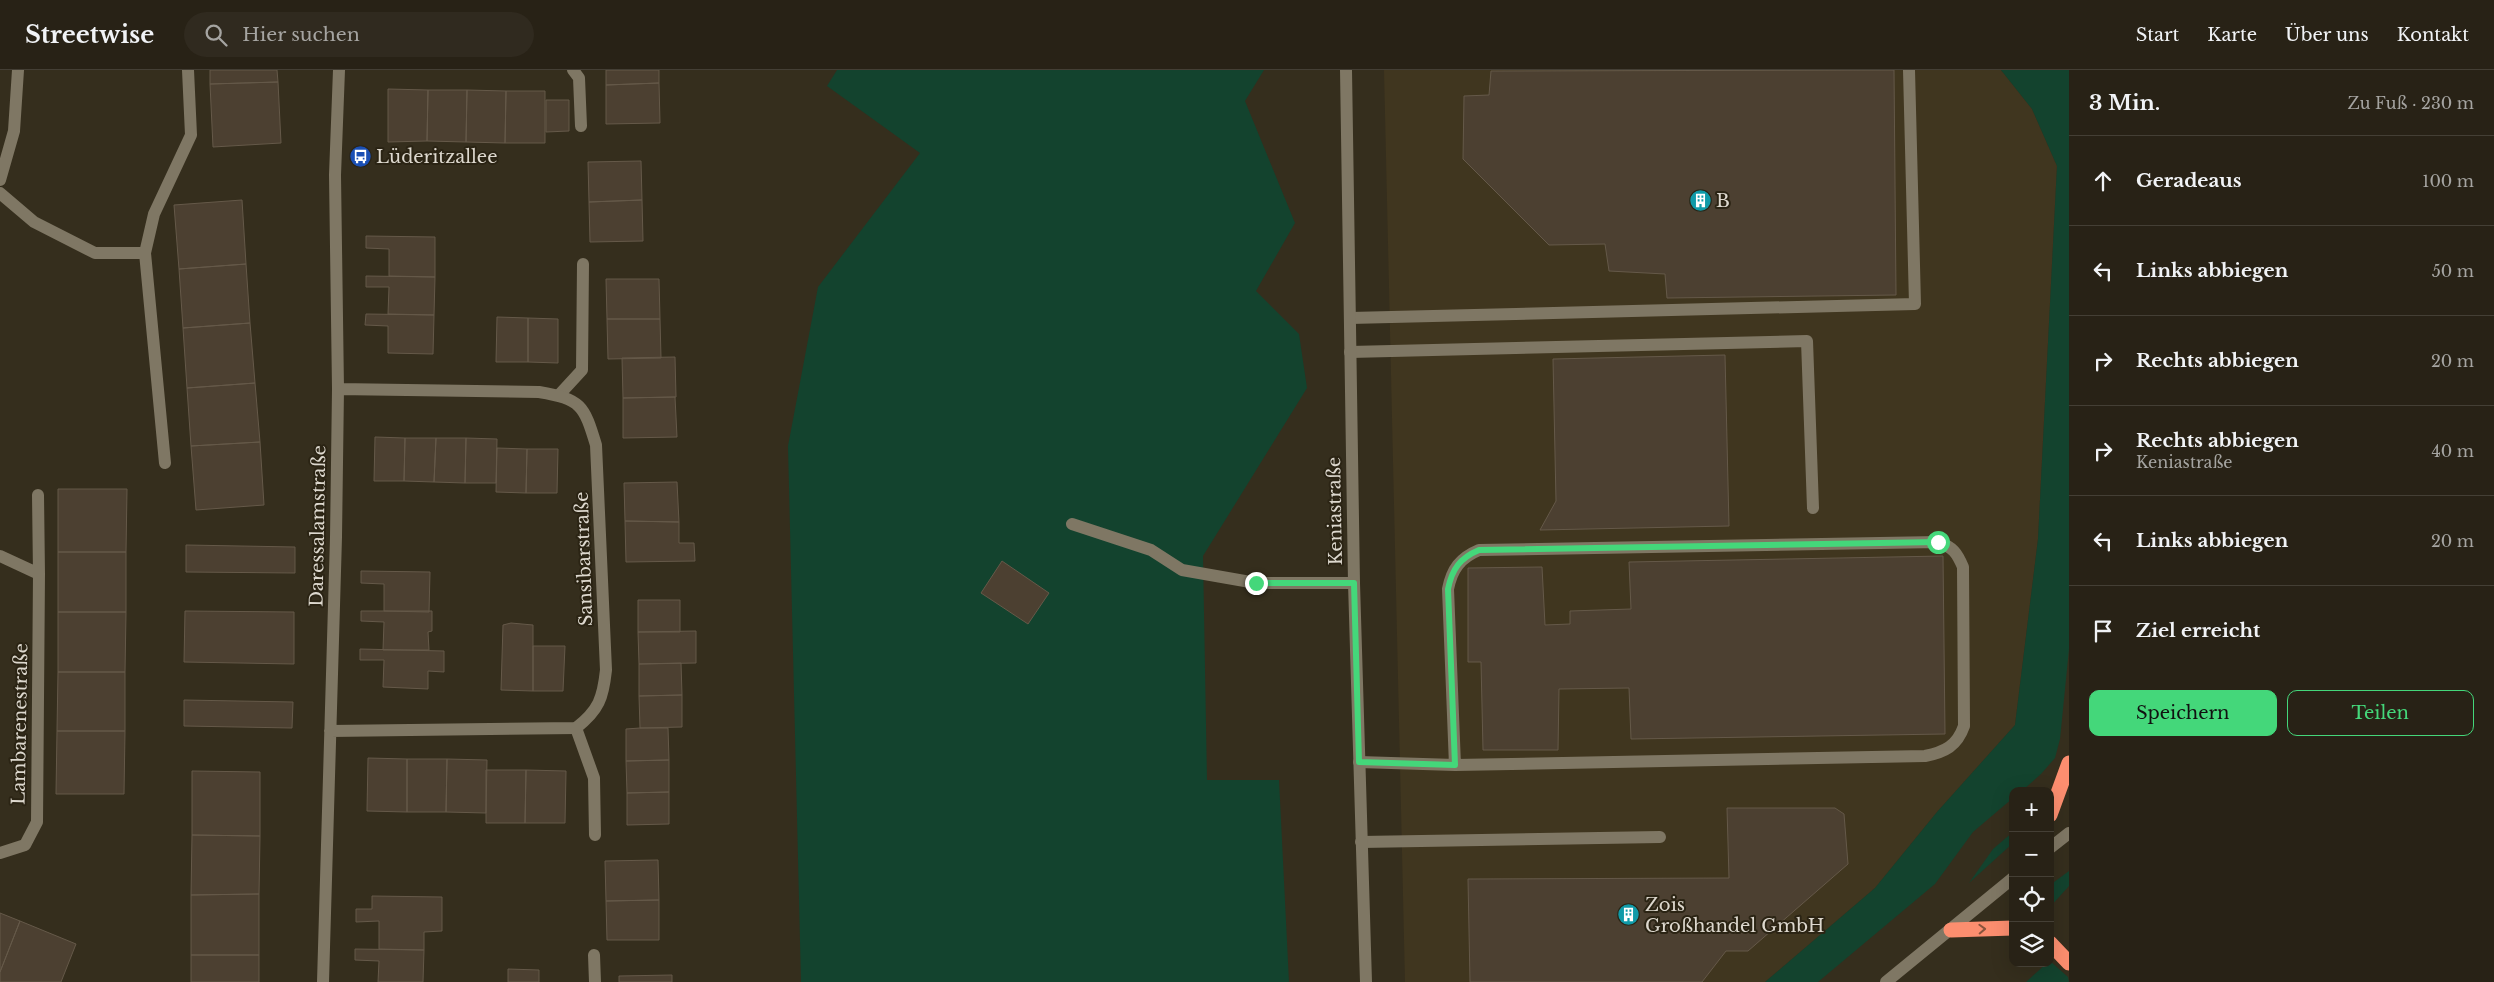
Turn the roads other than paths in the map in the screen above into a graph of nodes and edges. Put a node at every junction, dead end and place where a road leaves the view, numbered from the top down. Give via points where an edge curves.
1 (18, 70) edge
2 (188, 70) edge
3 (339, 70) edge
4 (573, 70) edge
5 (1346, 70) edge
6 (1909, 70) edge
7 (581, 126) dead end
8 (0, 180) edge
9 (0, 193) edge
10 (145, 253) junction
11 (583, 264) dead end
12 (1350, 318) junction
13 (1350, 352) junction
14 (338, 390) junction
15 (559, 395) junction
16 (165, 463) dead end
17 (38, 495) dead end
18 (1813, 508) dead end
19 (1072, 524) dead end
20 (0, 556) edge
21 (39, 574) junction
22 (1354, 583) junction
23 (576, 728) junction
24 (330, 731) junction
25 (1359, 762) junction
26 (2069, 763) edge
27 (1455, 765) junction
28 (2054, 805) edge
29 (2069, 833) edge
30 (595, 836) dead end
31 (1660, 837) dead end
32 (1361, 842) junction
33 (2054, 845) edge
34 (0, 853) edge
35 (2009, 881) edge
36 (2009, 928) edge
37 (1951, 930) junction
38 (2054, 947) edge
39 (594, 955) dead end
40 (2069, 963) edge
41 (323, 982) edge
42 (595, 982) edge
43 (1366, 982) edge
44 (1886, 982) edge

1 - 8 street via 14,131
2 - 10 street via 191,135 154,214
3 - 14 street, Daressalamstraße via 335,174
4 - 7 street via 579,78
5 - 12 street, Keniastraße
6 - 12 street via 1915,304
9 - 10 street via 34,222 95,253
10 - 16 street
11 - 15 street via 582,370
12 - 13 street, Keniastraße
13 - 18 street via 1807,341
13 - 22 street, Keniastraße
14 - 15 street, Sansibarstraße via 538,392
14 - 24 street, Daressalamstraße
15 - 23 street, Sansibarstraße via 576,402 588,416 596,444 606,670 603,695 588,718
17 - 21 street, Lambarenestraße
19 - 22 street via 1151,550 1182,570 1256,583
20 - 21 street
21 - 34 street, Lambarenestraße via 37,822 25,845
22 - 25 street, Keniastraße
23 - 24 street
23 - 30 street via 594,778
24 - 41 street, Daressalamstraße
25 - 27 street
25 - 32 street, Keniastraße
26 - 28 highway
27 - 27 street via 1926,756 1939,753 1952,747 1964,726 1963,567 1951,546 1938,542 1479,550 1456,565 1448,589
29 - 33 street
31 - 32 street
32 - 43 street, Keniastraße
35 - 37 street
37 -> 36 highway
37 - 44 street
38 - 40 highway
39 - 42 street

